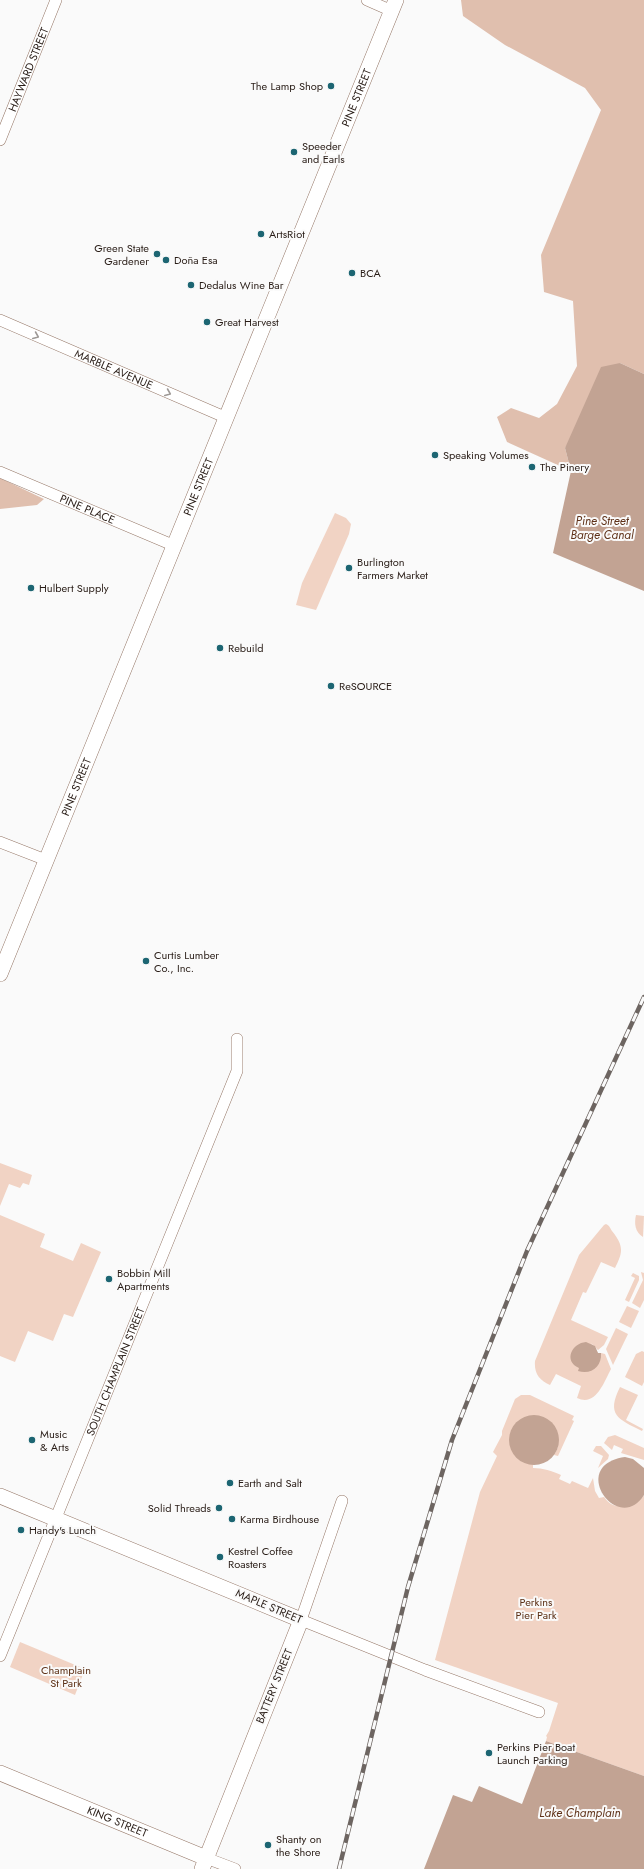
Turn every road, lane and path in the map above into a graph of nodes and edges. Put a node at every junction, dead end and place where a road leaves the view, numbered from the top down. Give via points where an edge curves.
1 (56, 0) edge
2 (367, 0) edge
3 (394, 5) edge
4 (0, 140) edge
5 (0, 320) edge
6 (227, 418) junction
7 (0, 472) edge
8 (175, 546) junction
9 (0, 842) edge
10 (46, 860) junction
11 (0, 974) edge
12 (237, 1039) dead end
13 (0, 1496) edge
14 (342, 1501) dead end
15 (55, 1519) junction
16 (301, 1620) junction
17 (0, 1656) edge
18 (539, 1712) dead end
19 (0, 1773) edge
20 (204, 1863) edge
21 (235, 1869) edge

1 - 4 street, HAYWARD STREET
2 - 3 street
3 - 6 main road, PINE STREET
5 -> 6 street, MARBLE AVENUE
6 - 8 main road, PINE STREET
7 - 8 street, PINE PLACE
8 - 10 main road, PINE STREET
9 - 10 street
10 - 11 main road, PINE STREET
12 - 15 street, SOUTH CHAMPLAIN STREET via 237,1071
13 - 15 main road, MAPLE STREET
14 - 16 street, BATTERY STREET
15 - 16 main road, MAPLE STREET
15 - 17 street, SOUTH CHAMPLAIN STREET
16 - 18 street, MAPLE STREET
16 - 20 main road, BATTERY STREET
19 - 20 main road, KING STREET
20 - 21 street, KING STREET

